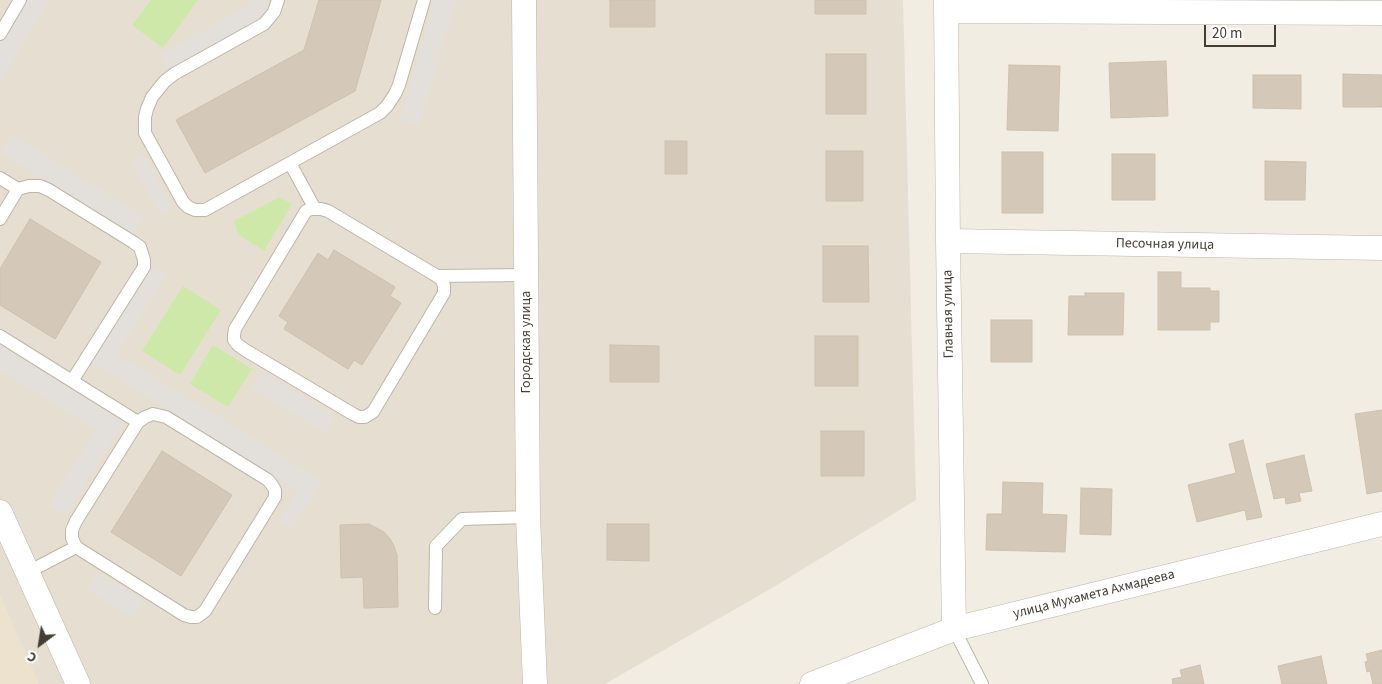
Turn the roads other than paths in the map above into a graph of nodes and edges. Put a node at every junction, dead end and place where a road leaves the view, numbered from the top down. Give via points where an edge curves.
1 (20, 0) edge
2 (278, 0) edge
3 (424, 0) edge
4 (524, 0) edge
5 (946, 6) edge
6 (1382, 13) edge
7 (0, 34) edge
8 (290, 163) junction
9 (0, 178) edge
10 (18, 189) junction
11 (315, 209) junction
12 (0, 219) edge
13 (948, 242) junction
14 (1382, 248) edge
15 (526, 275) junction
16 (437, 276) junction
17 (0, 336) edge
18 (72, 381) junction
19 (138, 422) junction
20 (0, 512) edge
21 (528, 517) junction
22 (1382, 524) edge
23 (76, 547) junction
24 (28, 572) junction
25 (435, 608) dead end
26 (954, 629) junction
27 (78, 684) edge
28 (535, 684) edge
29 (812, 684) edge
30 (982, 684) edge

1 - 7 lane
2 - 8 lane via 274,12 264,24 165,80 147,109 145,133 183,202 194,210 205,210
3 - 8 lane via 399,85 387,106 369,120
4 - 15 street, Городская улица
5 - 6 street
5 - 13 street, Главная улица
8 - 11 lane
9 - 10 lane
10 - 12 lane
10 - 18 lane via 40,186 49,190 133,242 143,254 144,267
11 - 16 lane via 328,211
11 - 16 lane via 306,211 235,329 234,340 244,350 353,414 365,417 373,412 444,294 443,282
13 - 14 street, Песочная улица
13 - 26 street, Главная улица
15 - 16 lane
15 - 21 street, Городская улица
17 - 18 lane
18 - 19 lane
19 - 23 lane via 76,521 72,538
19 - 23 lane via 153,414 166,417 268,480 274,490 272,502 205,611 197,617 184,615
20 - 24 street
21 - 25 lane via 462,519 436,546
21 - 28 street, Городская улица
22 - 26 street, улица Мухамета Ахмадеева
23 - 24 lane
24 - 27 street
26 - 29 street, улица Мухамета Ахмадеева
26 - 30 lane

